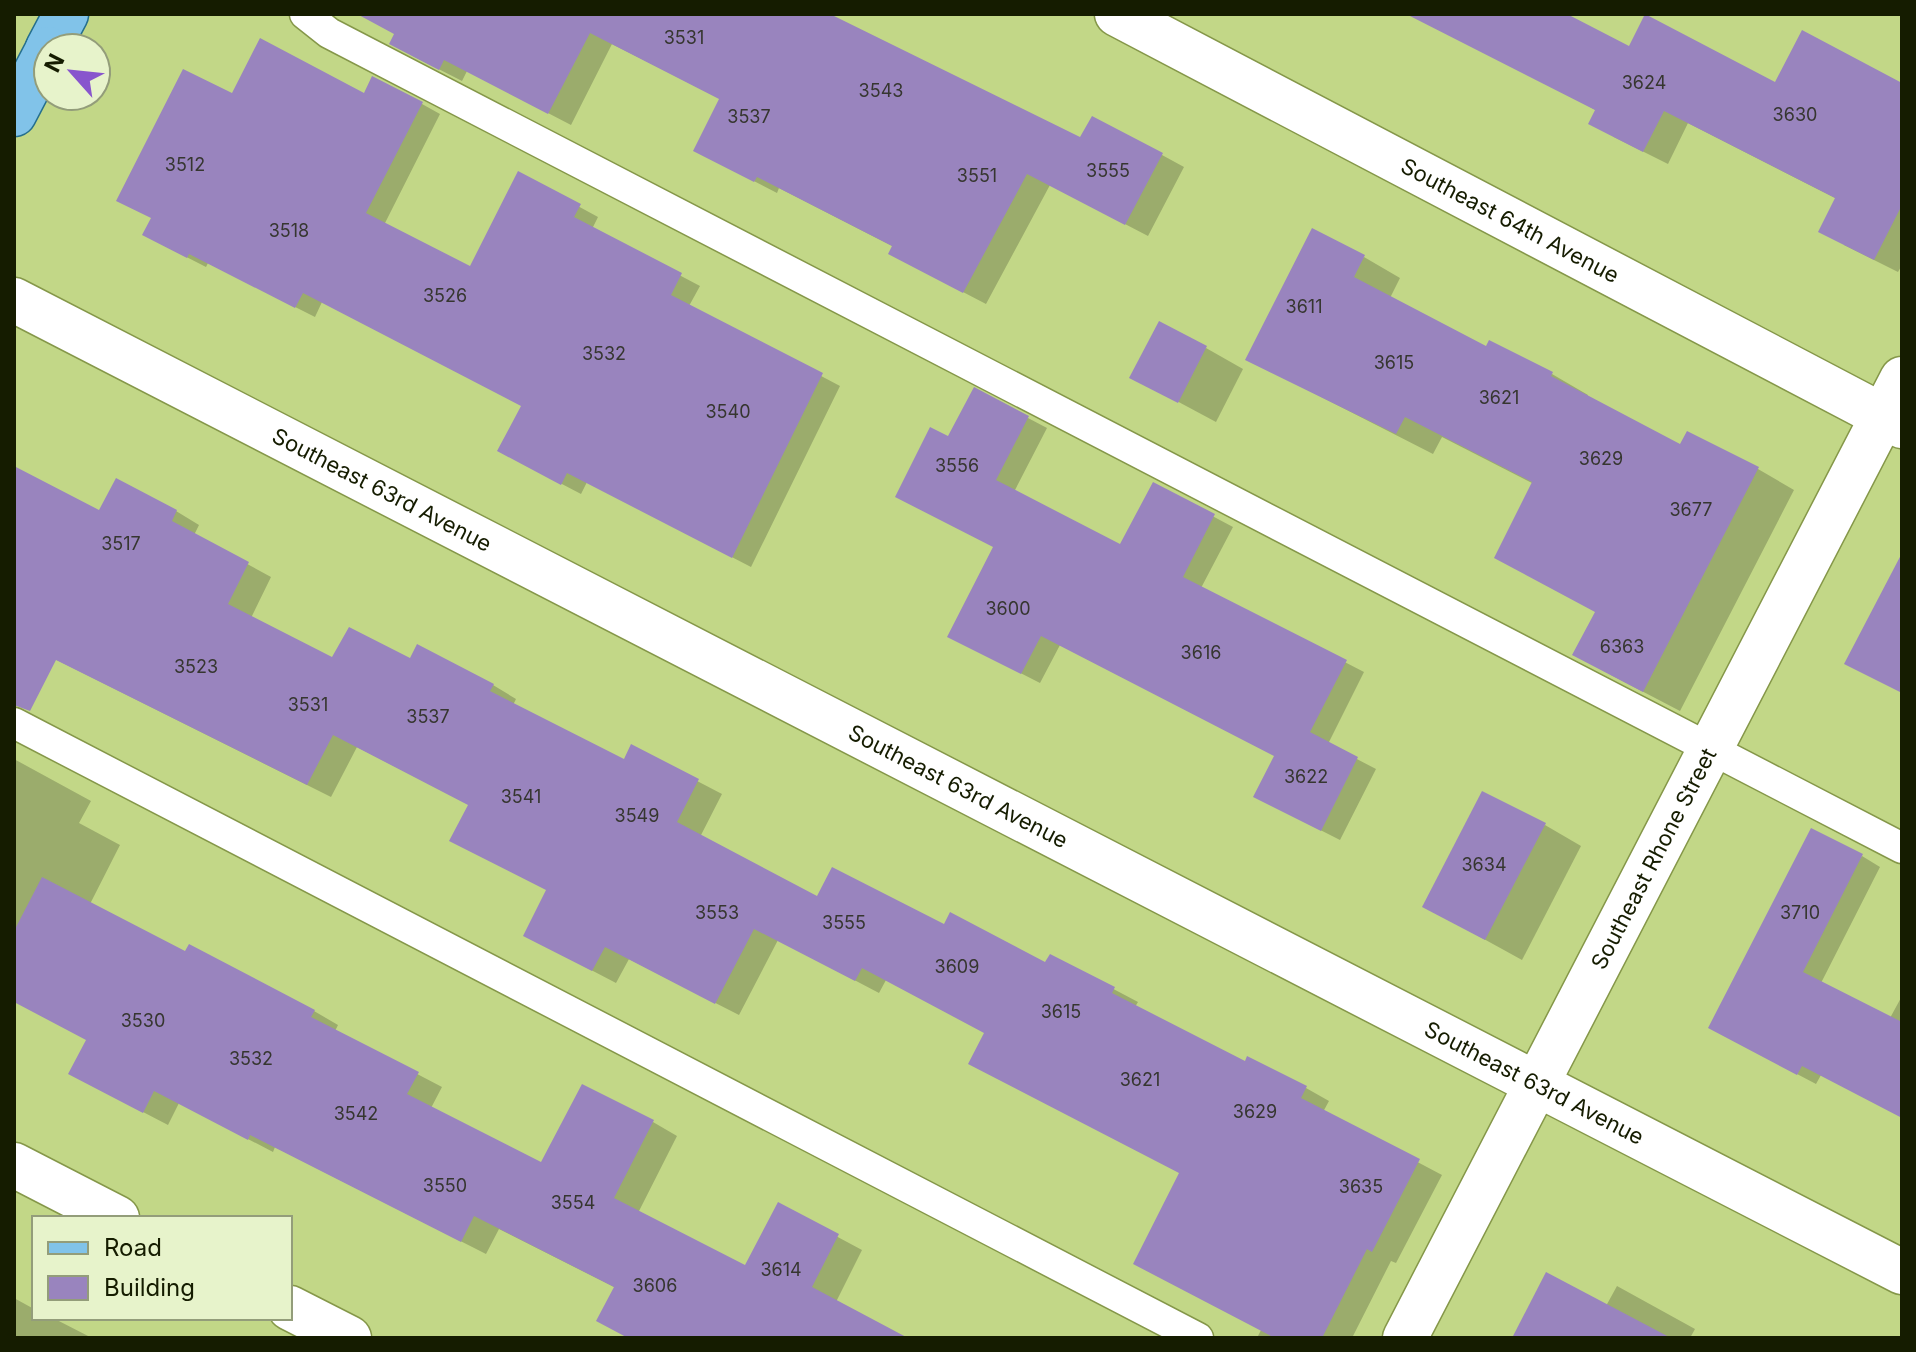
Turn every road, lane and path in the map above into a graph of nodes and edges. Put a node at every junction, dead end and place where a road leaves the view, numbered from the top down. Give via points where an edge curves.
1 (66, 14) edge
2 (305, 14) edge
3 (1117, 14) edge
4 (56, 32) edge
5 (32, 79) edge
6 (14, 114) edge
7 (14, 300) edge
8 (1896, 407) edge
9 (14, 723) edge
10 (1711, 749) junction
11 (1902, 848) edge
12 (1539, 1082) junction
13 (14, 1165) edge
14 (113, 1216) edge
15 (1902, 1272) edge
16 (292, 1309) edge
17 (349, 1338) edge
18 (1198, 1338) edge
19 (1405, 1338) edge

1 - 4 main road
2 - 10 lane via 329,33
3 - 8 street, Southeast 64th Avenue
5 - 6 main road
7 - 12 street, Southeast 63rd Avenue
8 - 10 street, Southeast Rhone Street
9 - 18 lane
10 - 11 lane
10 - 12 street, Southeast Rhone Street
12 - 15 street, Southeast 63rd Avenue
12 - 19 street, Southeast Rhone Street
13 - 14 street
16 - 17 street

